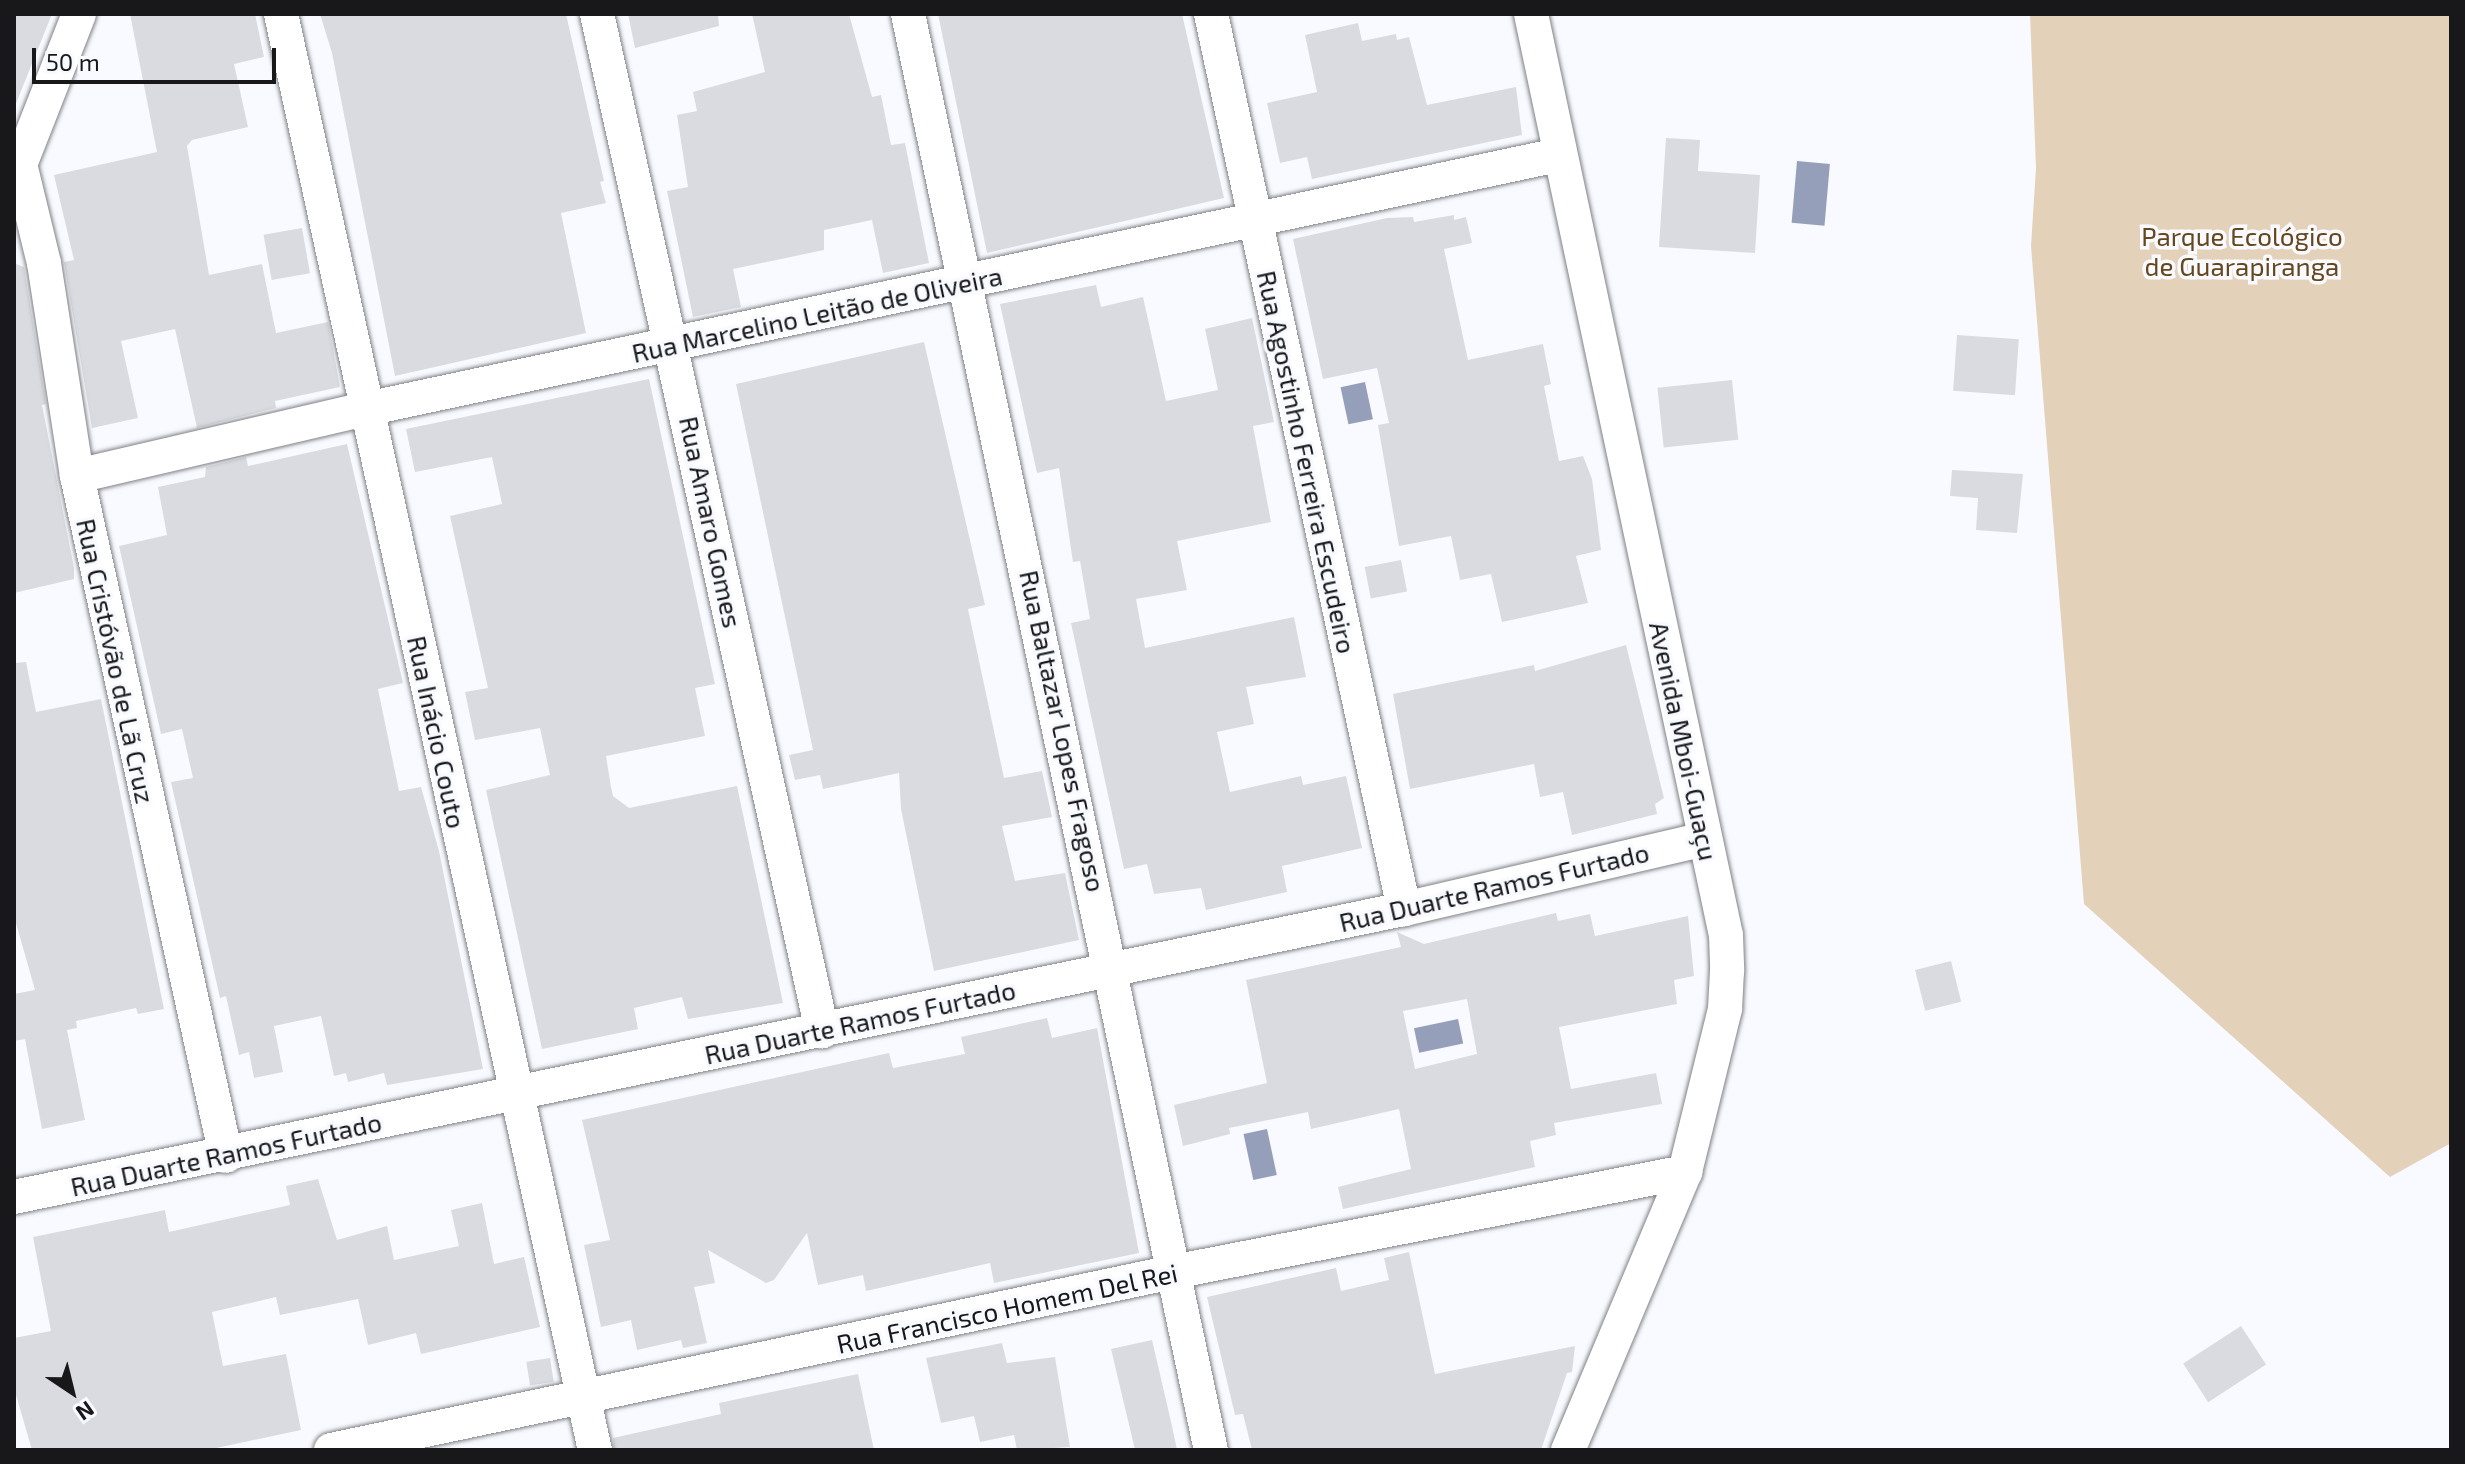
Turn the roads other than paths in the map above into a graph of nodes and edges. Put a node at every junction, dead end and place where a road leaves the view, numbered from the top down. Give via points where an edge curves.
1 (79, 14) edge
2 (281, 14) edge
3 (597, 14) edge
4 (908, 14) edge
5 (1211, 14) edge
6 (1531, 14) edge
7 (1558, 155) junction
8 (17, 172) edge
9 (1255, 220) junction
10 (966, 282) junction
11 (672, 345) junction
12 (366, 409) junction
13 (77, 476) junction
14 (1705, 839) junction
15 (1404, 909) junction
16 (1113, 967) junction
17 (822, 1031) junction
18 (517, 1093) junction
19 (226, 1156) junction
20 (1685, 1172) junction
21 (14, 1197) edge
22 (1173, 1272) junction
23 (584, 1398) junction
24 (331, 1450) edge
25 (595, 1450) edge
26 (1211, 1450) edge
27 (1568, 1450) edge

1 - 8 street
2 - 12 street, Rua Inácio Couto
3 - 11 street, Rua Amaro Gomes
4 - 10 street, Rua Baltazar Lopes Fragoso
5 - 9 street, Rua Agostinho Ferreira Escudeiro
6 - 7 street, Avenida Mboi-Guaçu
7 - 9 street, Rua Marcelino Leitão de Oliveira
7 - 14 street, Avenida Mboi-Guaçu
8 - 13 street, Rua Cristóvão de Lã Cruz via 44,263
9 - 10 street, Rua Marcelino Leitão de Oliveira
9 - 15 street, Rua Agostinho Ferreira Escudeiro
10 - 11 street, Rua Marcelino Leitão de Oliveira
10 - 16 street, Rua Baltazar Lopes Fragoso
11 - 12 street, Rua Marcelino Leitão de Oliveira
11 - 17 street, Rua Amaro Gomes
12 - 13 street, Rua Marcelino Leitão de Oliveira
12 - 18 street, Rua Inácio Couto
13 - 19 street, Rua Cristóvão de Lã Cruz
14 - 15 street, Rua Duarte Ramos Furtado
14 - 20 street, Avenida Mboi-Guaçu via 1726,935 1726,997
15 - 16 street, Rua Duarte Ramos Furtado
16 - 17 street, Rua Duarte Ramos Furtado
16 - 22 street, Rua Baltazar Lopes Fragoso
17 - 18 street, Rua Duarte Ramos Furtado
18 - 19 street, Rua Duarte Ramos Furtado
18 - 23 street, Rua Inácio Couto
19 - 21 street, Rua Duarte Ramos Furtado
20 - 22 street, Rua Francisco Homem Del Rei
20 - 27 street, Avenida Mboi-Guaçu
22 - 23 street, Rua Francisco Homem Del Rei
22 - 26 street, Rua Baltazar Lopes Fragoso
23 - 24 street, Rua Francisco Homem Del Rei
23 - 25 street, Rua Inácio Couto

